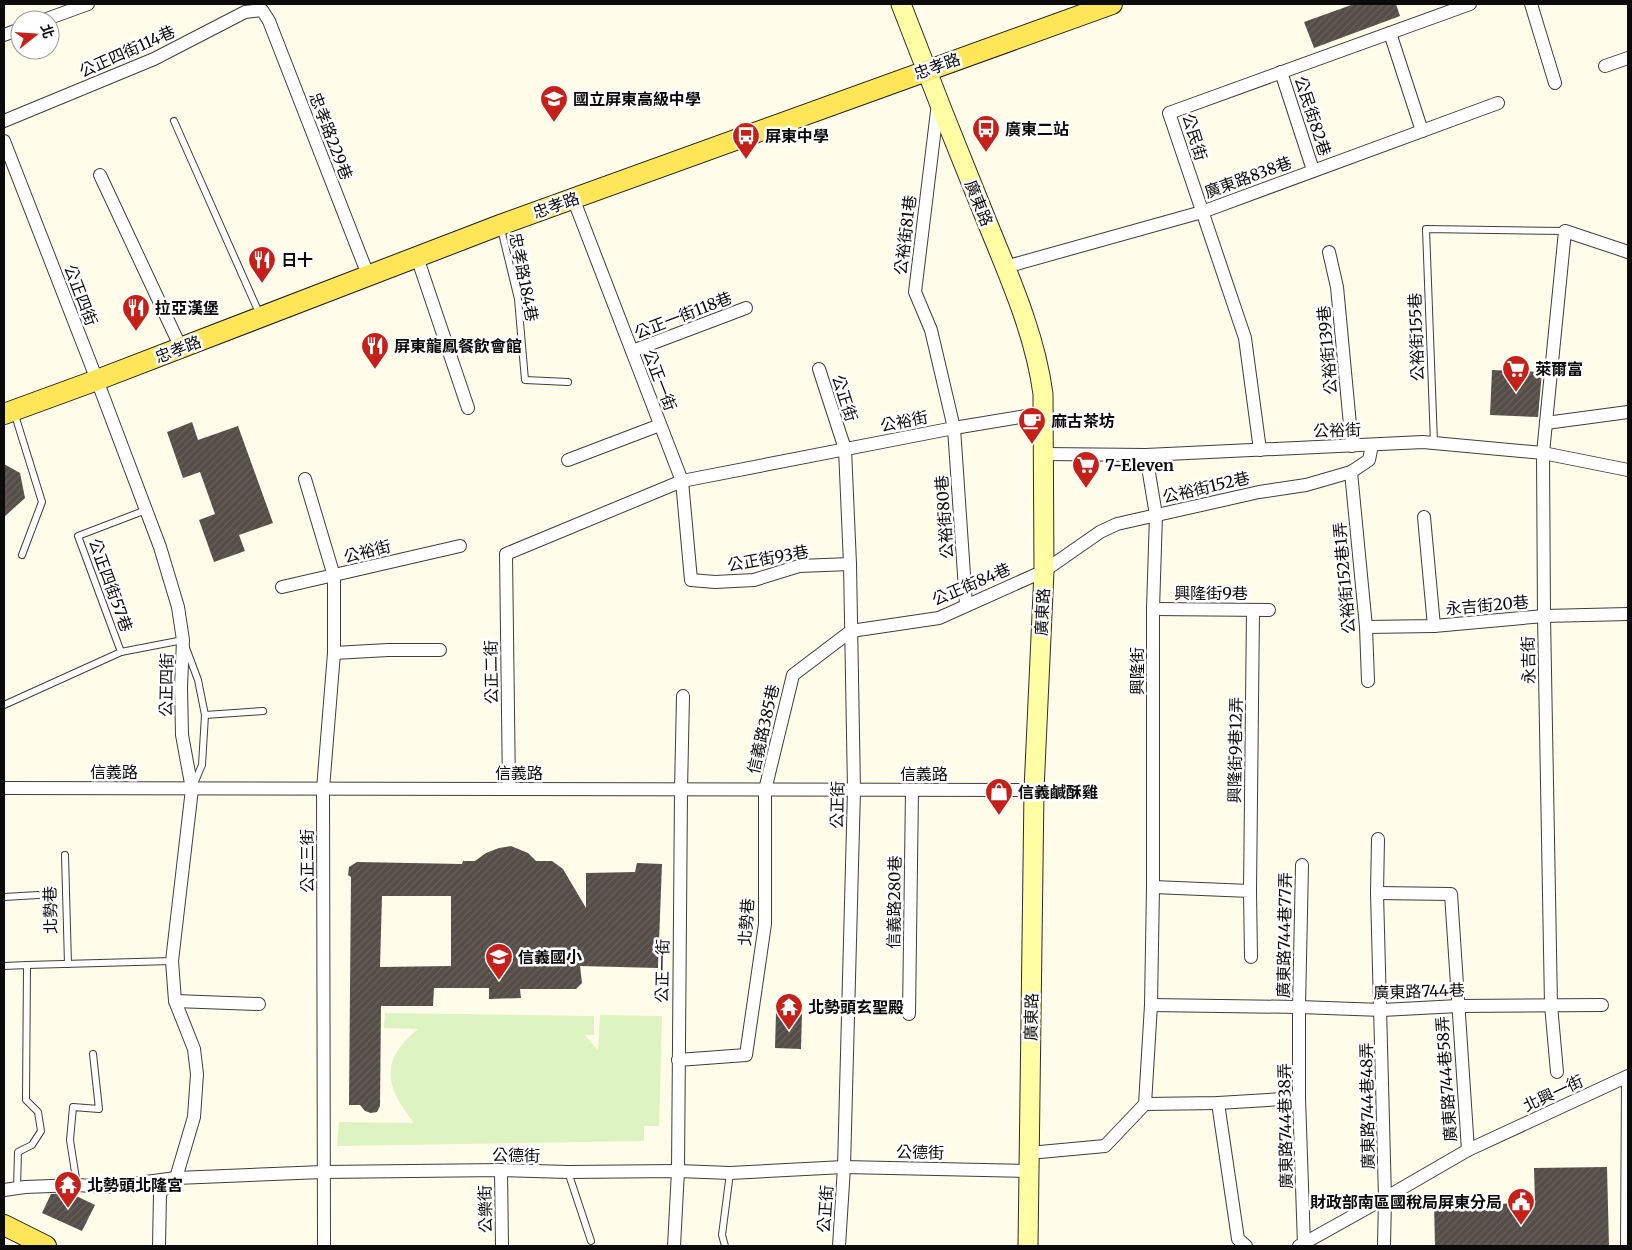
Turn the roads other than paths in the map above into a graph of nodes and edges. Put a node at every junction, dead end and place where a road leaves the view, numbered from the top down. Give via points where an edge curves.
1 (88, 4) edge
2 (901, 4) edge
3 (1108, 4) edge
4 (1470, 4) edge
5 (1531, 4) edge
6 (262, 10) joint
7 (60, 14) edge
8 (1390, 33) junction
9 (1628, 58) edge
10 (1605, 66) dead end
11 (926, 70) junction
12 (1281, 72) junction
13 (1555, 83) dead end
14 (938, 101) junction
15 (1498, 103) dead end
16 (174, 120) dead end
17 (4, 122) edge
18 (1422, 131) junction
19 (4, 141) edge
20 (1313, 170) junction
21 (100, 175) dead end
22 (573, 198) junction
23 (1202, 212) junction
24 (500, 225) junction
25 (1565, 232) junction
26 (1329, 252) dead end
27 (1628, 252) edge
28 (417, 257) junction
29 (1005, 267) junction
30 (368, 275) junction
31 (746, 308) dead end
32 (260, 316) junction
33 (181, 348) junction
34 (632, 351) junction
35 (819, 369) dead end
36 (98, 380) junction
37 (568, 382) dead end
38 (468, 408) dead end
39 (8, 412) edge
40 (1628, 412) edge
41 (1044, 413) junction
42 (1546, 423) junction
43 (660, 424) junction
44 (954, 428) junction
45 (1434, 443) junction
46 (1372, 445) junction
47 (1352, 446) junction
48 (845, 449) junction
49 (1260, 450) junction
50 (1543, 453) junction
51 (1045, 454) junction
52 (1146, 455) junction
53 (568, 460) dead end
54 (1628, 470) edge
55 (1351, 472) junction
56 (305, 480) dead end
57 (682, 481) junction
58 (146, 510) junction
59 (1156, 515) junction
60 (1424, 517) dead end
61 (460, 546) dead end
62 (506, 554) joint
63 (22, 555) dead end
64 (850, 564) junction
65 (1044, 571) junction
66 (334, 576) junction
67 (691, 580) joint
68 (282, 587) dead end
69 (966, 604) junction
70 (1153, 609) junction
71 (1253, 610) junction
72 (1269, 610) dead end
73 (1628, 614) edge
74 (1544, 616) junction
75 (1434, 626) junction
76 (1366, 627) junction
77 (851, 631) junction
78 (183, 640) junction
79 (440, 650) dead end
80 (121, 652) junction
81 (334, 653) junction
82 (1368, 681) dead end
83 (684, 696) dead end
84 (4, 705) edge
85 (263, 711) dead end
86 (205, 714) junction
87 (4, 788) edge
88 (192, 789) junction
89 (323, 789) junction
90 (509, 789) junction
91 (680, 790) junction
92 (765, 790) junction
93 (854, 790) junction
94 (912, 790) junction
95 (1034, 790) junction
96 (1378, 839) dead end
97 (65, 855) dead end
98 (1302, 865) dead end
99 (1153, 888) junction
100 (1250, 892) junction
101 (1377, 893) junction
102 (38, 895) dead end
103 (4, 897) edge
104 (1250, 957) dead end
105 (172, 961) junction
106 (68, 964) junction
107 (27, 965) junction
108 (4, 966) edge
109 (175, 1001) junction
110 (259, 1004) dead end
111 (1151, 1005) junction
112 (1551, 1005) junction
113 (1602, 1005) dead end
114 (1458, 1006) junction
115 (1299, 1007) junction
116 (1382, 1010) junction
117 (909, 1014) dead end
118 (92, 1054) dead end
119 (678, 1060) junction
120 (1557, 1072) dead end
121 (1300, 1098) junction
122 (1218, 1103) junction
123 (1145, 1104) junction
124 (1468, 1150) junction
125 (1028, 1162) junction
126 (844, 1167) junction
127 (501, 1170) junction
128 (678, 1171) junction
129 (323, 1172) junction
130 (568, 1172) junction
131 (730, 1174) junction
132 (176, 1178) junction
133 (77, 1186) junction
134 (17, 1188) junction
135 (4, 1190) edge
136 (1385, 1198) junction
137 (4, 1225) edge
138 (591, 1241) dead end
139 (1302, 1245) edge
140 (46, 1246) edge
141 (159, 1246) edge
142 (324, 1246) edge
143 (502, 1246) edge
144 (674, 1246) edge
145 (726, 1246) edge
146 (839, 1246) edge
147 (1028, 1246) edge
148 (1246, 1246) edge
149 (1384, 1246) edge
150 (1627, 1246) edge

1 - 7 street
2 - 11 street, 廣東路
3 - 11 main road, 忠孝路
4 - 8 street, 公民街
5 - 13 street
6 - 17 street, 公正四街114巷 via 245,12 154,59
6 - 30 street, 忠孝路229巷
8 - 12 street, 公民街
8 - 18 street
9 - 10 street
11 - 14 street, 廣東路
11 - 22 main road, 忠孝路
12 - 20 street, 公民街82巷
12 - 23 street, 公民街 via 1169,113
14 - 29 street, 廣東路
14 - 44 street, 公裕街81巷 via 915,292 930,330
15 - 18 street, 廣東路838巷
16 - 32 lane
18 - 20 street, 廣東路838巷
19 - 36 street, 公正四街
20 - 23 street, 廣東路838巷
21 - 33 street
22 - 24 main road, 忠孝路
22 - 34 street, 公正一街
23 - 29 street, 廣東路838巷
23 - 49 street, 公民街 via 1245,338
24 - 28 main road, 忠孝路
24 - 37 lane, 忠孝路184巷 via 518,299 525,380
25 - 27 street
25 - 42 street, 永吉街
25 - 45 lane, 公裕街155巷 via 1426,229
26 - 47 street, 公裕街139巷 via 1337,287
28 - 30 main road, 忠孝路
28 - 38 street
29 - 41 street, 廣東路 via 1040,366
30 - 32 main road, 忠孝路
31 - 34 street, 公正一街118巷
32 - 33 main road, 忠孝路
33 - 36 main road, 忠孝路
34 - 43 street, 公正一街
35 - 48 street, 公正街
36 - 39 main road, 忠孝路
36 - 58 street, 公正四街
39 - 63 lane via 42,502
40 - 42 street
41 - 44 street, 公裕街
41 - 51 street, 廣東路
42 - 50 street, 永吉街
43 - 53 street
43 - 57 street, 公正一街
44 - 48 street, 公裕街
44 - 69 street, 公裕街80巷
45 - 46 street, 公裕街
45 - 50 street, 公裕街
46 - 47 street, 公裕街
46 - 55 street, 公裕街152巷 via 1369,460
47 - 49 street, 公裕街
48 - 57 street, 公裕街
48 - 64 street, 公正街
49 - 52 street, 公裕街
50 - 54 street, 公裕街
50 - 74 street, 永吉街
51 - 52 street, 公裕街
51 - 65 street, 廣東路
52 - 59 street, 興隆街
55 - 59 street, 公裕街152巷 via 1306,485
55 - 76 street, 公裕街152巷1弄
56 - 66 street, 公正三街
57 - 62 street, 公裕街
57 - 67 street, 公正一街
58 - 78 street, 公正四街 via 178,607
58 - 80 lane, 公正四街57巷 via 78,536
59 - 65 street, 公裕街152巷 via 1117,524 1100,532
59 - 70 street, 興隆街
60 - 75 street, 永吉街20巷
61 - 66 street, 公裕街
62 - 90 street, 公正二街
64 - 67 street, 公正街93巷 via 799,566 754,580
64 - 77 street, 公正街
65 - 69 street, 公正街84巷
65 - 95 street, 廣東路
66 - 68 street, 公裕街
66 - 81 street, 公正三街
69 - 77 street, 公正街84巷 via 939,618
70 - 71 street, 興隆街9巷
70 - 99 street, 興隆街
71 - 72 street, 興隆街9巷
71 - 100 street, 興隆街9巷12弄
73 - 74 street, 永吉街20巷
74 - 75 street, 永吉街20巷
74 - 112 street, 永吉街
75 - 76 street, 永吉街20巷
76 - 82 street, 公裕街152巷1弄
77 - 92 street, 信義路385巷 via 792,675
77 - 93 street, 公正街
78 - 80 lane, 公正四街57巷
78 - 86 lane via 198,680
78 - 88 street, 公正四街 via 182,735
79 - 81 street
80 - 84 lane
81 - 89 street, 公正三街
83 - 91 street, 公正一街
85 - 86 lane
86 - 88 lane via 202,765
87 - 88 street, 信義路
88 - 89 street, 信義路
88 - 105 street, 公正四街
89 - 90 street, 信義路
89 - 129 street, 公正三街
90 - 91 street, 信義路
91 - 92 street, 信義路
91 - 119 street, 公正一街
92 - 93 street, 信義路
92 - 119 street, 北勢巷 via 765,924 746,1055
93 - 94 street, 信義路
93 - 126 street, 公正街
94 - 95 street, 信義路
94 - 117 street, 信義路280巷
95 - 125 street, 廣東路
96 - 101 street, 廣東路744巷48弄
97 - 106 lane, 北勢巷
98 - 115 street, 廣東路744巷77弄
99 - 100 street
99 - 111 street
100 - 104 street, 興隆街9巷12弄
101 - 114 street, 廣東路744巷58弄 via 1451,894
101 - 116 street, 廣東路744巷48弄
102 - 103 lane
105 - 106 lane
105 - 109 street, 公正四街
106 - 107 lane
107 - 108 lane
107 - 134 lane via 26,1100 38,1112 41,1131 32,1145 18,1152
109 - 110 street
109 - 132 street, 公正四街 via 194,1049 197,1074 194,1117
111 - 115 street, 廣東路744巷
111 - 123 street
112 - 113 street, 廣東路744巷
112 - 114 street, 廣東路744巷
112 - 120 street
114 - 116 street, 廣東路744巷
114 - 124 street, 廣東路744巷58弄
115 - 116 street, 廣東路744巷
115 - 121 street, 廣東路744巷38弄
116 - 136 street, 廣東路744巷48弄
118 - 133 lane via 99,1109 73,1107 70,1140
119 - 128 street, 公正一街
121 - 122 street
121 - 139 street, 廣東路744巷38弄
122 - 123 street
122 - 148 street via 1238,1239
123 - 125 street via 1105,1146
124 - 136 street, 北興一街
124 - 150 street, 北興一街 via 1628,1076
125 - 126 street, 公德街
125 - 147 street, 廣東路
126 - 131 street, 公德街
126 - 146 street, 公正街
127 - 129 street, 公德街
127 - 130 street, 公德街
127 - 143 street, 公樂街
128 - 130 street, 公德街
128 - 131 street, 公德街
128 - 144 street, 公正一街
129 - 132 street, 公德街
129 - 142 street, 公正三街
130 - 138 lane
131 - 145 lane via 722,1235
132 - 133 street, 公德街 via 108,1187
132 - 141 street, 公正四街 via 160,1193
133 - 134 street, 公德街
134 - 135 street, 公德街
136 - 139 street
136 - 149 street
137 - 140 main road

